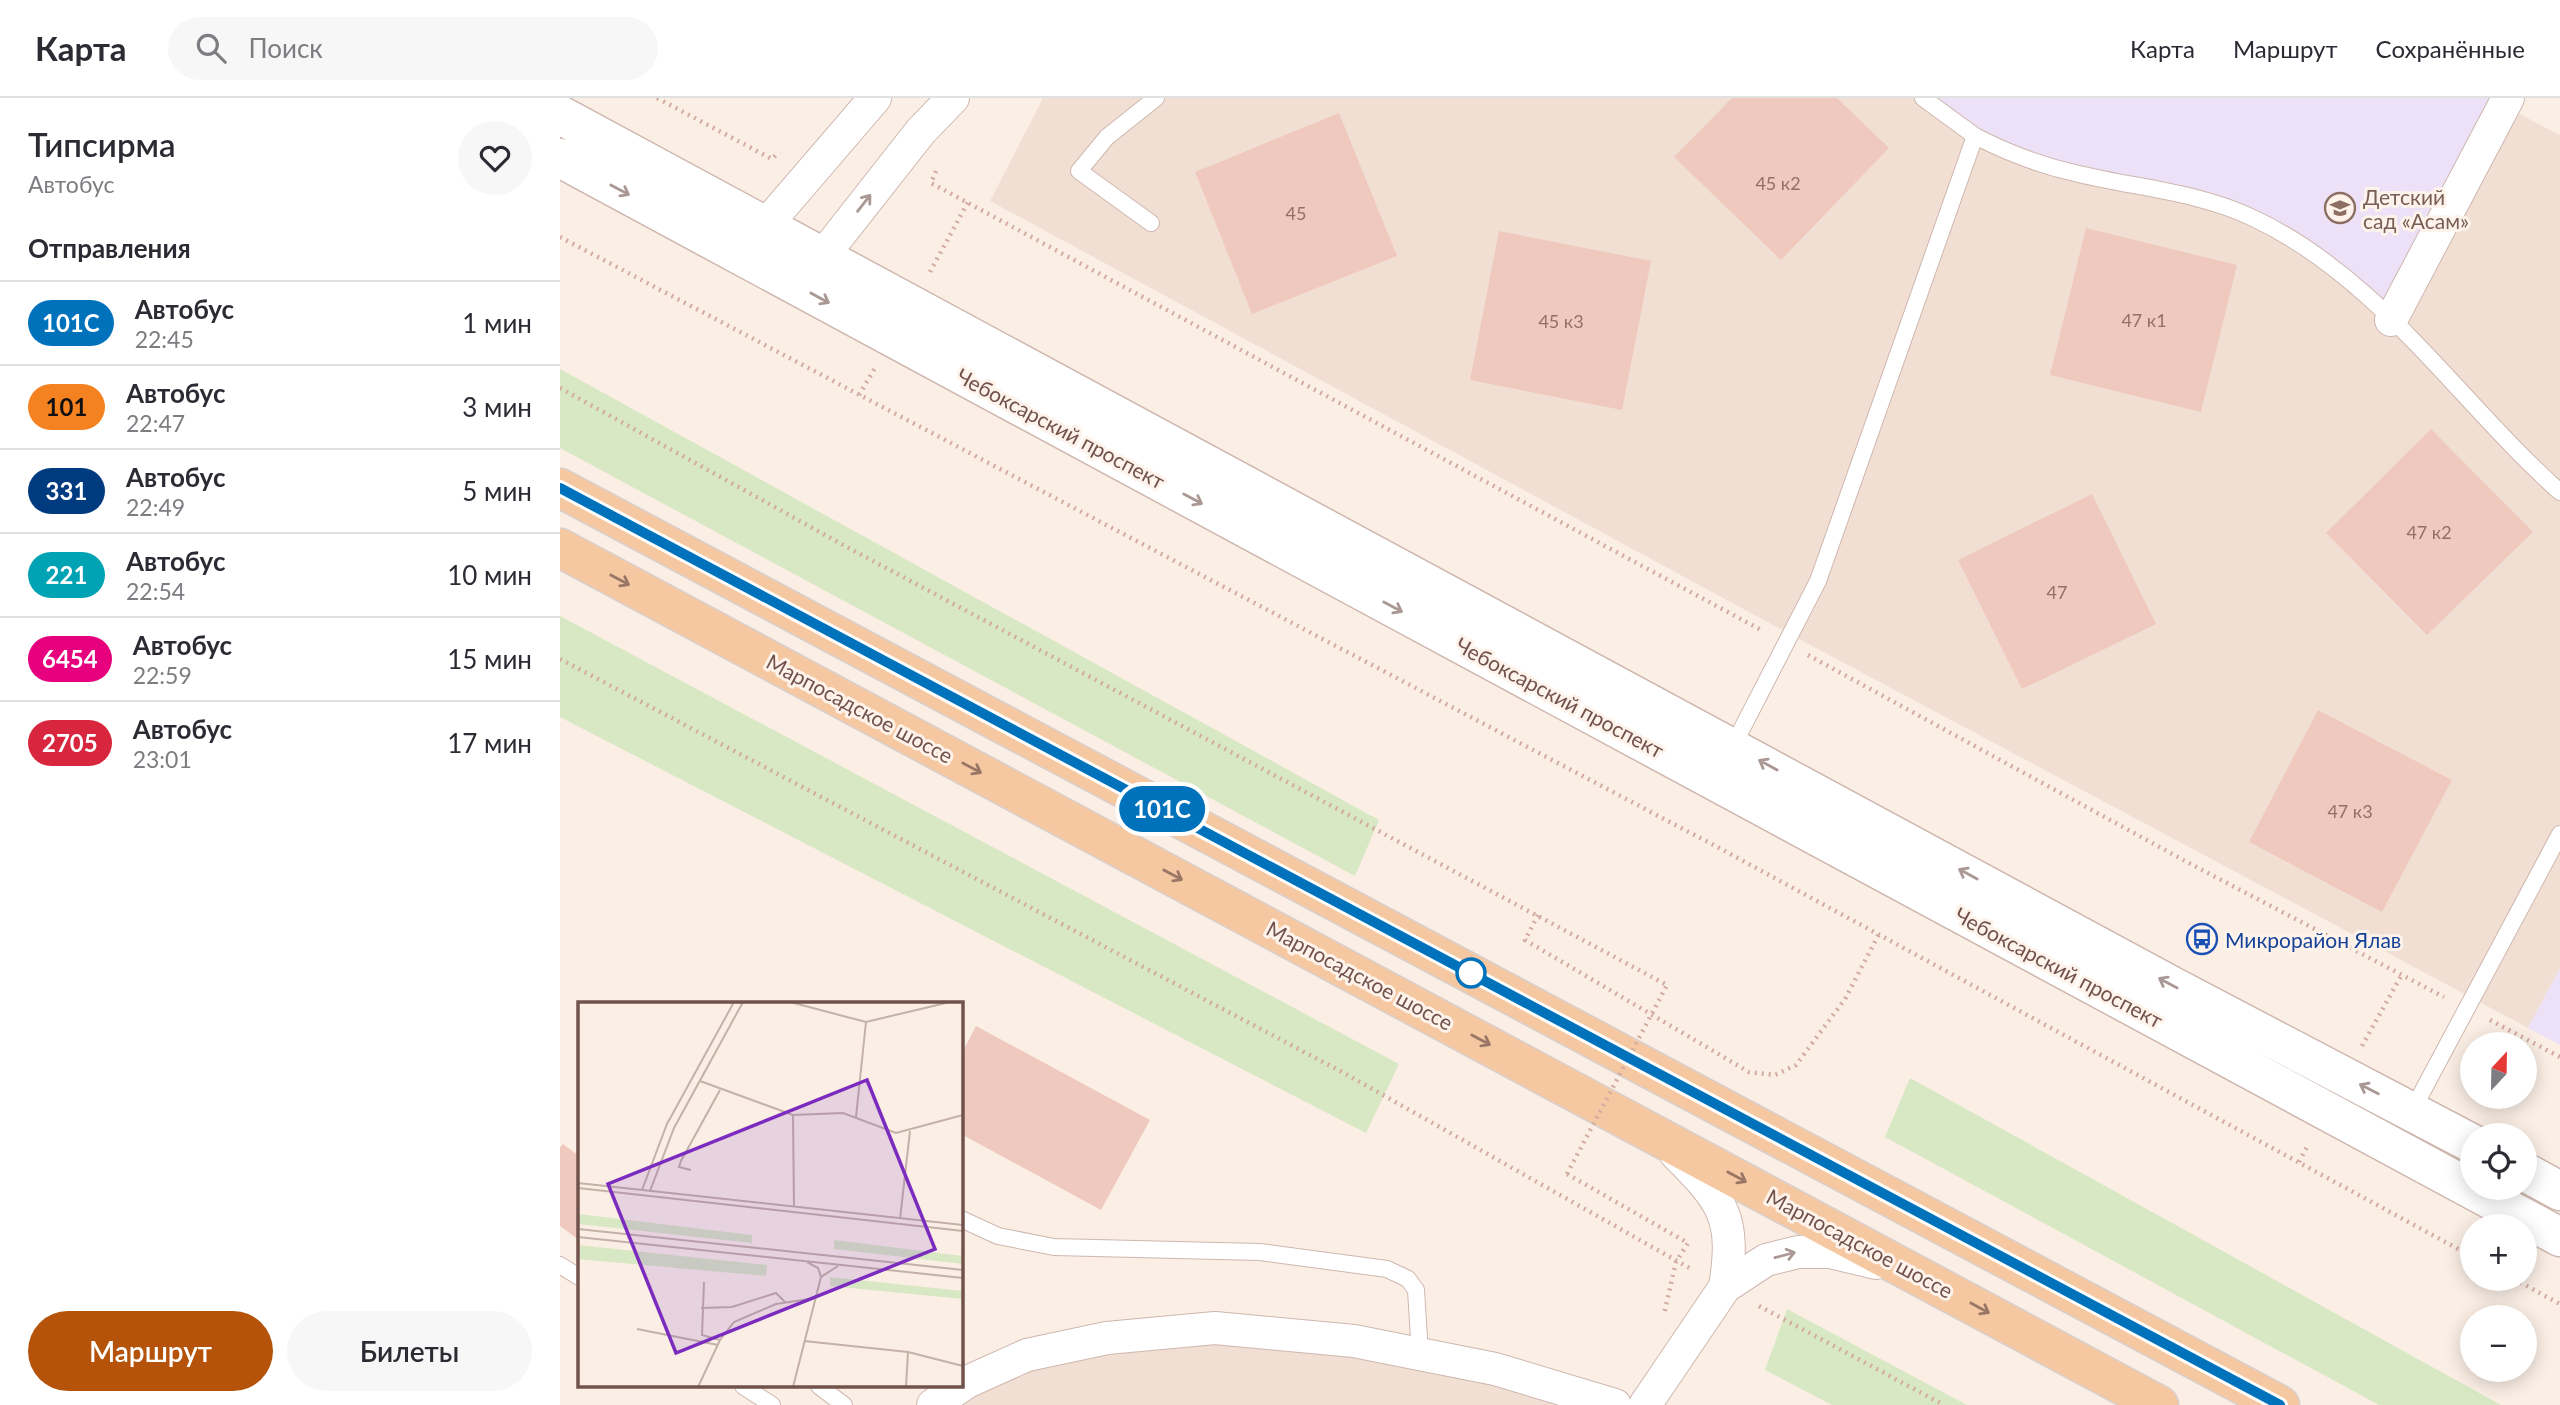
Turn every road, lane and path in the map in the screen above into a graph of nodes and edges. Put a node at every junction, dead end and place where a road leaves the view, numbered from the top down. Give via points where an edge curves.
1 (657, 98) edge
2 (875, 98) edge
3 (953, 98) edge
4 (1156, 98) edge
5 (1923, 98) edge
6 (2508, 98) edge
7 (560, 114) edge
8 (1975, 135) junction
9 (781, 150) dead end
10 (560, 158) edge
11 (931, 183) dead end
12 (968, 202) junction
13 (1151, 223) dead end
14 (766, 225) junction
15 (560, 237) edge
16 (822, 257) junction
17 (778, 275) junction
18 (925, 282) dead end
19 (2391, 320) junction
20 (877, 365) dead end
21 (560, 388) edge
22 (859, 395) junction
23 (560, 488) edge
24 (2560, 492) edge
25 (560, 548) edge
26 (1766, 632) dead end
27 (1807, 654) dead end
28 (560, 659) edge
29 (1733, 746) junction
30 (2560, 834) edge
31 (1538, 915) junction
32 (1880, 934) junction
33 (2401, 976) junction
34 (2451, 1000) dead end
35 (2482, 1016) dead end
36 (2357, 1056) dead end
37 (2560, 1057) edge
38 (2412, 1111) junction
39 (1655, 1133) junction
40 (2460, 1137) edge
41 (2537, 1179) edge
42 (2560, 1191) edge
43 (962, 1219) edge
44 (2560, 1237) edge
45 (2460, 1250) edge
46 (1676, 1262) junction
47 (560, 1265) edge
48 (1915, 1272) junction
49 (578, 1276) edge
50 (1725, 1287) junction
51 (2536, 1291) edge
52 (2560, 1304) edge
53 (1420, 1354) junction
54 (962, 1385) edge
55 (746, 1388) edge
56 (822, 1388) edge
57 (958, 1388) edge
58 (772, 1405) edge
59 (844, 1405) edge
60 (933, 1405) edge
61 (1615, 1405) edge
62 (1645, 1405) edge
63 (1944, 1405) edge
64 (2159, 1405) edge
65 (2280, 1405) edge

1 - 9 path via 772,159
2 - 14 street
16 -> 3 street via 921,131
4 - 13 lane via 1107,137 1079,171
5 - 8 lane
6 - 19 street
7 - 14 street, Чебоксарский проспект
8 - 19 lane via 2050,167 2208,201 2251,216 2316,253
8 - 29 lane via 1818,581
10 -> 17 street, Чебоксарский проспект
11 - 12 path
12 - 18 path
12 - 26 path
14 - 16 street, Чебоксарский проспект
14 - 17 street
15 - 22 path
16 - 29 street, Чебоксарский проспект
17 -> 44 street, Чебоксарский проспект
19 - 24 lane
20 - 22 path
21 - 31 path via 845,546
22 - 32 path
23 - 65 main road
25 -> 39 main road, Марпосадское шоссе
27 - 33 path
28 - 46 path via 1344,1073
38 -> 29 street, Чебоксарский проспект
30 - 38 lane
31 - 32 path via 1525,940 1749,1072 1775,1074 1796,1065 1845,999
31 - 46 path, bridge via 1667,985 1567,1174 1688,1242
32 - 45 path
33 - 34 path
33 - 36 path
35 - 37 path
38 - 40 street, Чебоксарский проспект
39 -> 48 main road, Марпосадское шоссе
39 - 50 street via 1704,1182 1727,1220 1731,1250
41 - 42 street
43 - 53 lane via 998,1236 1054,1247 1260,1252 1387,1269 1408,1279 1416,1290
46 - 50 path
47 - 49 lane
50 -> 48 street via 1766,1260 1798,1252 1830,1252
48 -> 64 main road, Марпосадское шоссе
50 - 62 street
50 - 63 path
51 - 52 path
53 - 54 street via 1354,1341 1215,1328 1107,1338 1027,1355
53 - 61 street via 1495,1369
55 - 58 lane
56 - 59 lane
57 - 60 street

